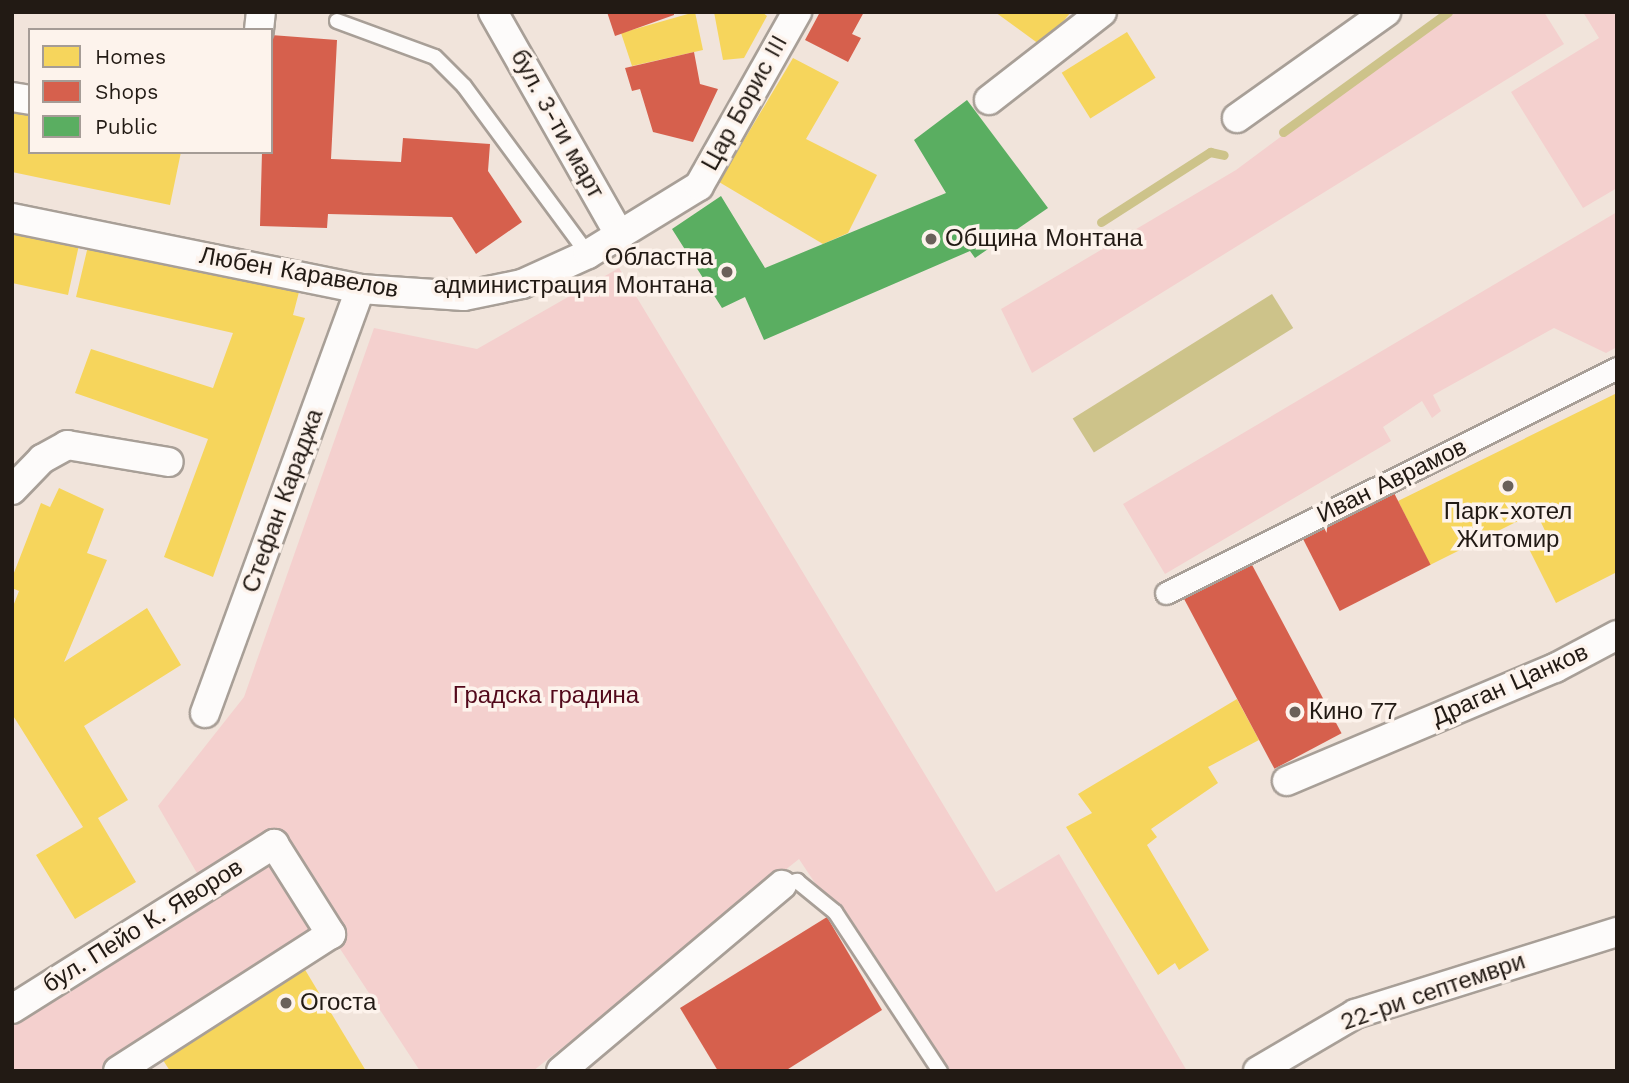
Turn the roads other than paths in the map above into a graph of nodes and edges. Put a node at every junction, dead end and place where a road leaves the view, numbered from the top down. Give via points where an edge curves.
1 (494, 12) edge
2 (797, 12) edge
3 (1102, 12) edge
4 (1386, 12) edge
5 (337, 21) dead end
6 (989, 100) dead end
7 (1237, 118) dead end
8 (12, 218) edge
9 (620, 236) junction
10 (588, 254) junction
11 (359, 289) junction
12 (1617, 369) edge
13 (169, 462) dead end
14 (12, 490) edge
15 (1166, 593) dead end
16 (1617, 635) edge
17 (205, 713) dead end
18 (1287, 781) dead end
19 (782, 885) joint
20 (1617, 932) edge
21 (12, 1009) edge
22 (118, 1071) edge
23 (561, 1071) edge
24 (940, 1071) edge
25 (1258, 1071) edge

1 - 9 street, бул. 3-ти март
2 - 9 street, Цар Борис III via 699,186
3 - 6 street
4 - 7 street
5 - 10 lane via 435,57 464,86
8 - 11 street, Любен Каравелов
9 - 10 street, Любен Каравелов
10 - 11 street, Любен Каравелов via 522,284 464,296
11 - 17 street, Стефан Караджа
12 - 15 street, Иван Аврамов
13 - 14 street via 67,445 42,459
16 - 18 street, Драган Цанков via 1555,668
19 - 23 street
19 - 24 lane via 797,881 835,912
20 - 25 street, 22-ри септември via 1355,1014
21 - 22 street, бул. Пейо К. Яворов via 274,844 331,934

